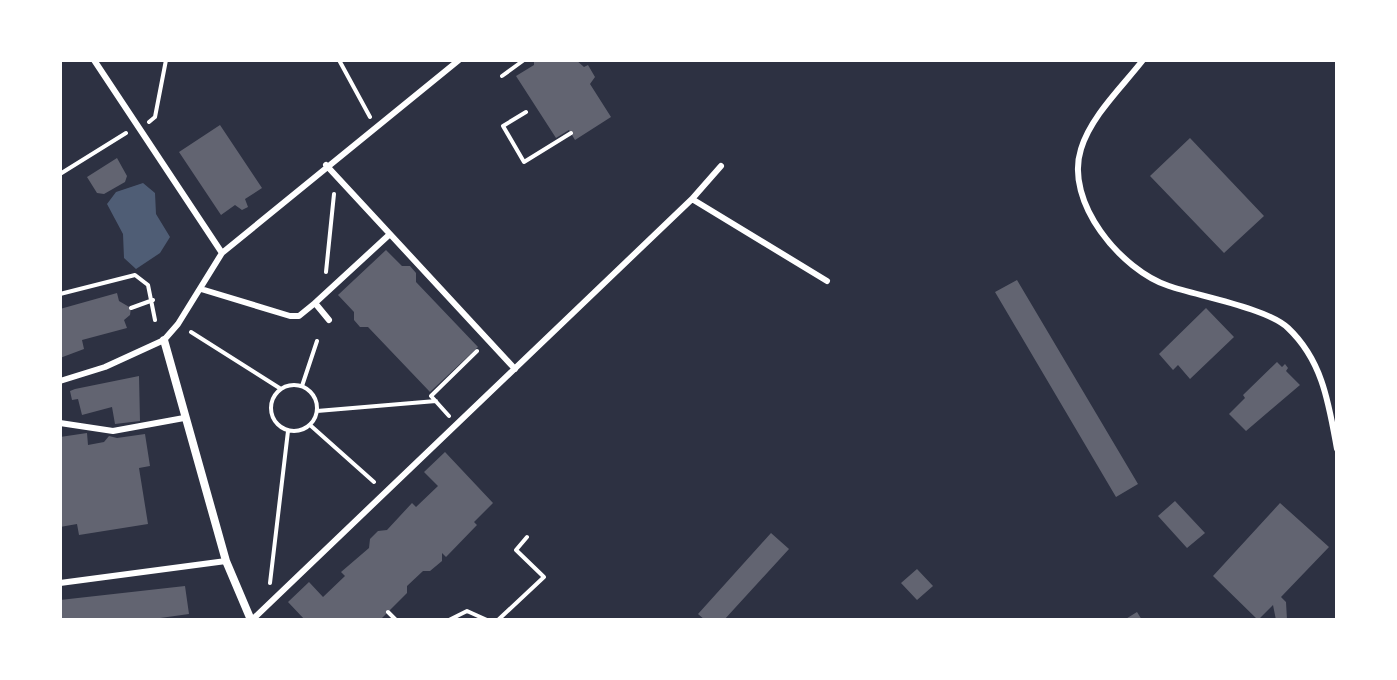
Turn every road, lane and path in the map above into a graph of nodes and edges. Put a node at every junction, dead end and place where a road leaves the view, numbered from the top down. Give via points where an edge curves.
1 (94, 60) edge
2 (166, 60) edge
3 (339, 60) edge
4 (459, 60) edge
5 (524, 60) edge
6 (1143, 60) edge
7 (502, 76) dead end
8 (526, 112) dead end
9 (139, 126) junction
10 (375, 126) junction
11 (571, 133) dead end
12 (326, 165) junction
13 (721, 166) dead end
14 (60, 174) edge
15 (336, 175) junction
16 (692, 199) junction
17 (390, 234) junction
18 (222, 253) junction
19 (827, 281) dead end
20 (201, 289) junction
21 (60, 294) edge
22 (324, 295) junction
23 (153, 300) junction
24 (315, 303) junction
25 (131, 308) dead end
26 (155, 320) dead end
27 (329, 320) dead end
28 (178, 324) junction
29 (164, 340) junction
30 (489, 340) junction
31 (317, 341) dead end
32 (515, 369) junction
33 (60, 381) edge
34 (302, 386) junction
35 (281, 389) junction
36 (436, 401) junction
37 (317, 411) junction
38 (184, 418) junction
39 (60, 423) edge
40 (456, 423) junction
41 (310, 425) junction
42 (288, 431) junction
43 (1337, 449) edge
44 (386, 492) junction
45 (527, 537) dead end
46 (226, 561) junction
47 (60, 583) edge
48 (275, 599) junction
49 (388, 612) dead end
50 (252, 620) edge
51 (396, 620) edge
52 (449, 620) edge
53 (487, 620) edge
54 (498, 620) edge

1 - 9 lane
2 - 9 path via 155,117
3 - 10 path
4 - 10 lane
5 - 7 path
6 - 43 lane via 1094,123 1080,152 1080,186 1093,217 1128,263 1154,280 1287,327 1325,384
8 - 11 path via 503,126 524,162
9 - 14 path
9 - 18 lane
10 - 12 lane
12 - 15 lane
12 - 18 lane
13 - 16 lane
15 - 17 lane
15 - 22 path
16 - 19 lane
16 - 32 lane
17 - 22 lane
17 - 30 lane
18 - 20 lane
20 - 24 lane via 290,316 303,315
20 - 28 lane
21 - 23 path via 135,275 143,279
22 - 24 lane
23 - 25 path
23 - 26 path
24 - 27 lane
28 - 29 lane
28 - 35 path
29 - 33 lane
29 - 38 street
30 - 32 lane
30 - 36 path via 431,396
31 - 34 path
32 - 40 lane
34 - 35 path
34 - 37 path via 314,396
35 - 42 path via 272,401 272,416
36 - 37 path
36 - 40 path
37 - 41 path
38 - 39 lane via 113,431
38 - 46 street
40 - 44 lane
41 - 42 path
41 - 44 path
42 - 48 path via 269,589
44 - 48 lane
45 - 54 path via 516,550 544,577
46 - 47 lane
46 - 50 street
48 - 50 lane
49 - 51 path
52 - 53 path via 467,611

